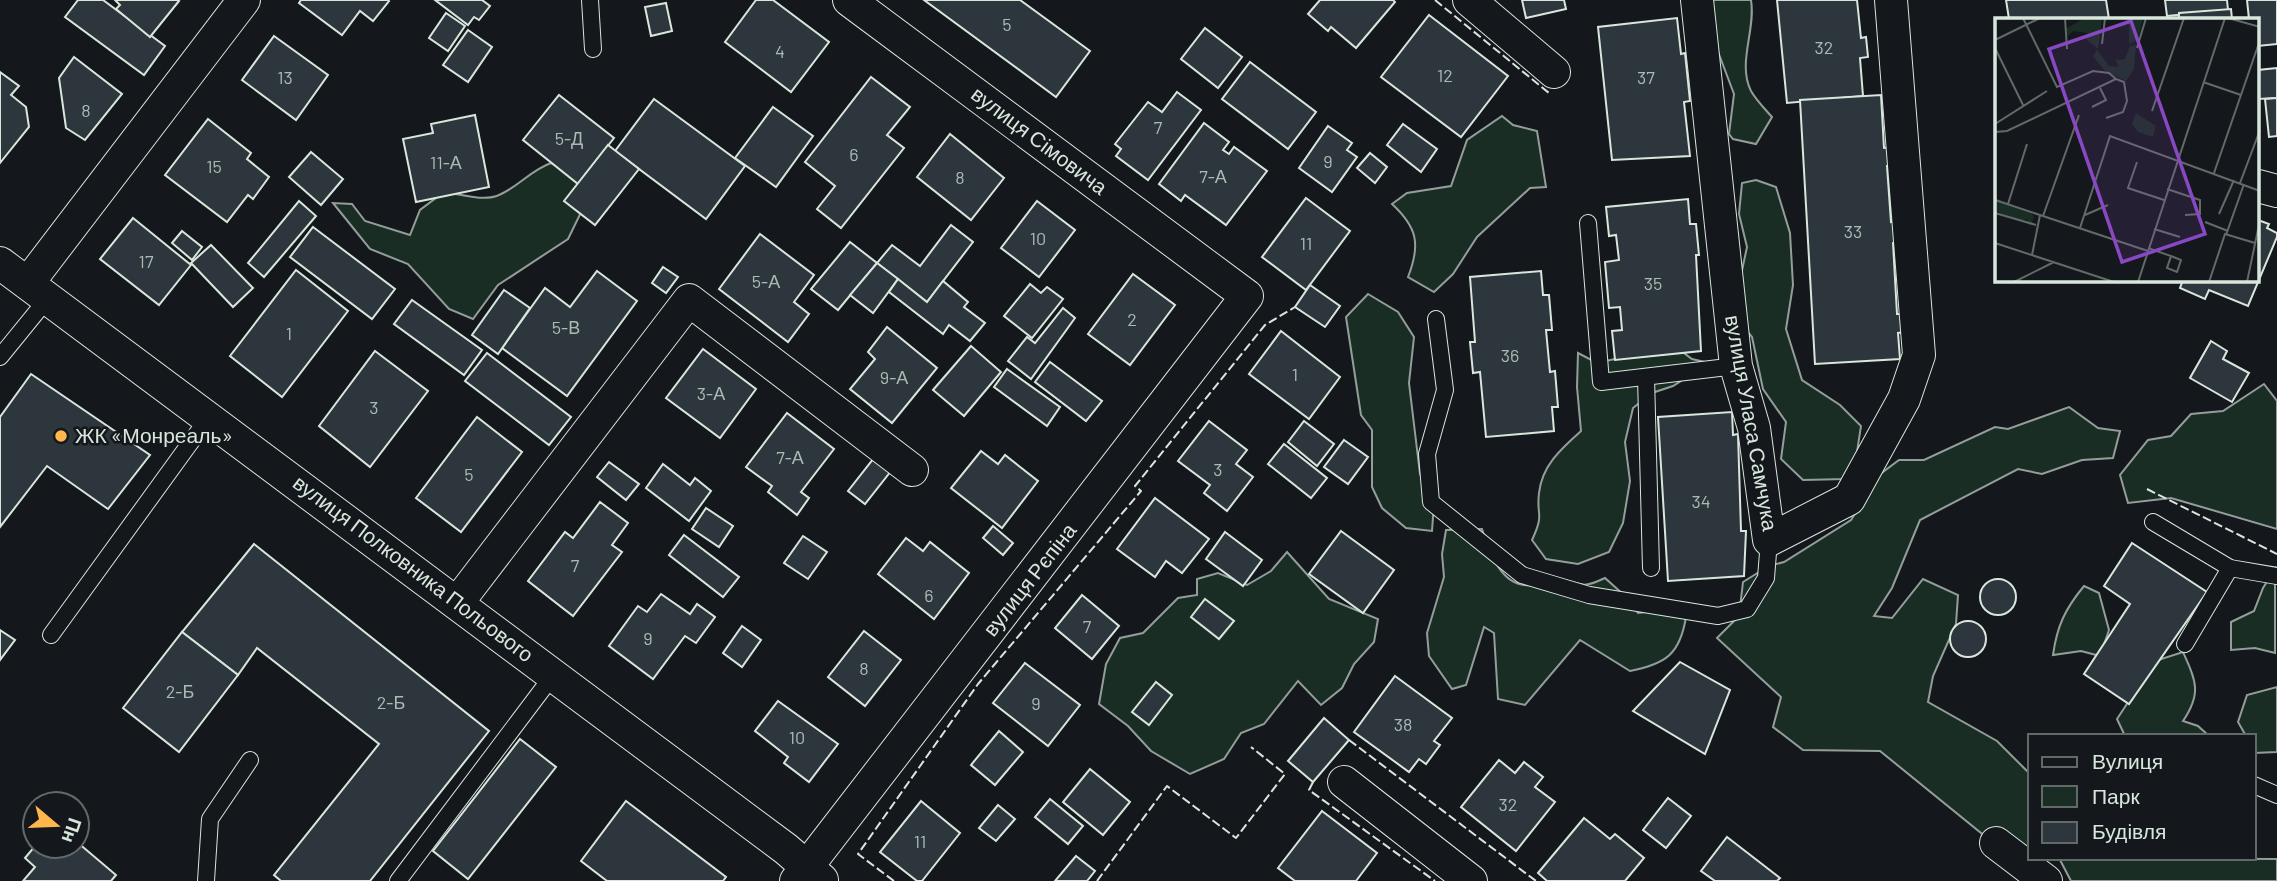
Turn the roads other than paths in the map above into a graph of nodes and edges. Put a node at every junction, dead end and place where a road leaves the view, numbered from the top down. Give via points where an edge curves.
1 (244, 0) edge
2 (590, 0) edge
3 (849, 0) edge
4 (1469, 0) edge
5 (1697, 0) edge
6 (1891, 0) edge
7 (593, 50) dead end
8 (1554, 72) dead end
9 (2260, 187) edge
10 (2277, 191) edge
11 (1588, 223) dead end
12 (0, 263) edge
13 (1229, 282) joint
14 (38, 290) junction
15 (1436, 319) dead end
16 (0, 358) edge
17 (1736, 366) junction
18 (1647, 377) junction
19 (209, 417) junction
20 (912, 470) dead end
21 (2152, 522) dead end
22 (1769, 540) junction
23 (1651, 568) dead end
24 (2230, 568) junction
25 (2277, 576) edge
26 (458, 602) junction
27 (51, 635) dead end
28 (2185, 644) dead end
29 (554, 674) junction
30 (250, 760) dead end
31 (1344, 782) dead end
32 (2256, 786) edge
33 (2277, 795) edge
34 (1996, 843) dead end
35 (809, 876) edge
36 (206, 881) edge
37 (398, 881) edge
38 (1471, 881) edge
39 (2046, 881) edge

1 - 14 street
2 - 7 lane
3 - 13 street, вулиця Сімовича
4 - 8 street
5 - 17 street, вулиця Уласа Самчука
6 - 22 street, вулиця Уласа Самчука via 1919,355 1905,399 1849,499
9 - 10 street
11 - 18 lane via 1601,383
12 - 14 street, вулиця Полковника Польового
13 - 35 street, вулиця Рєпіна via 1247,296
14 - 16 lane
14 - 19 street, вулиця Полковника Польового
15 - 22 lane via 1445,390 1427,453 1431,502 1522,575 1589,595 1718,616 1747,609 1766,578
17 - 18 lane
17 - 22 street, вулиця Уласа Самчука via 1754,428
18 - 23 lane
19 - 26 street, вулиця Полковника Польового
19 - 27 lane
20 - 26 street via 689,300
21 - 24 lane
24 - 25 lane
24 - 28 lane
26 - 29 street, вулиця Полковника Польового
29 - 35 street, вулиця Полковника Польового
29 - 37 lane
30 - 36 lane via 210,819
31 - 38 street
32 - 33 lane
34 - 39 street

